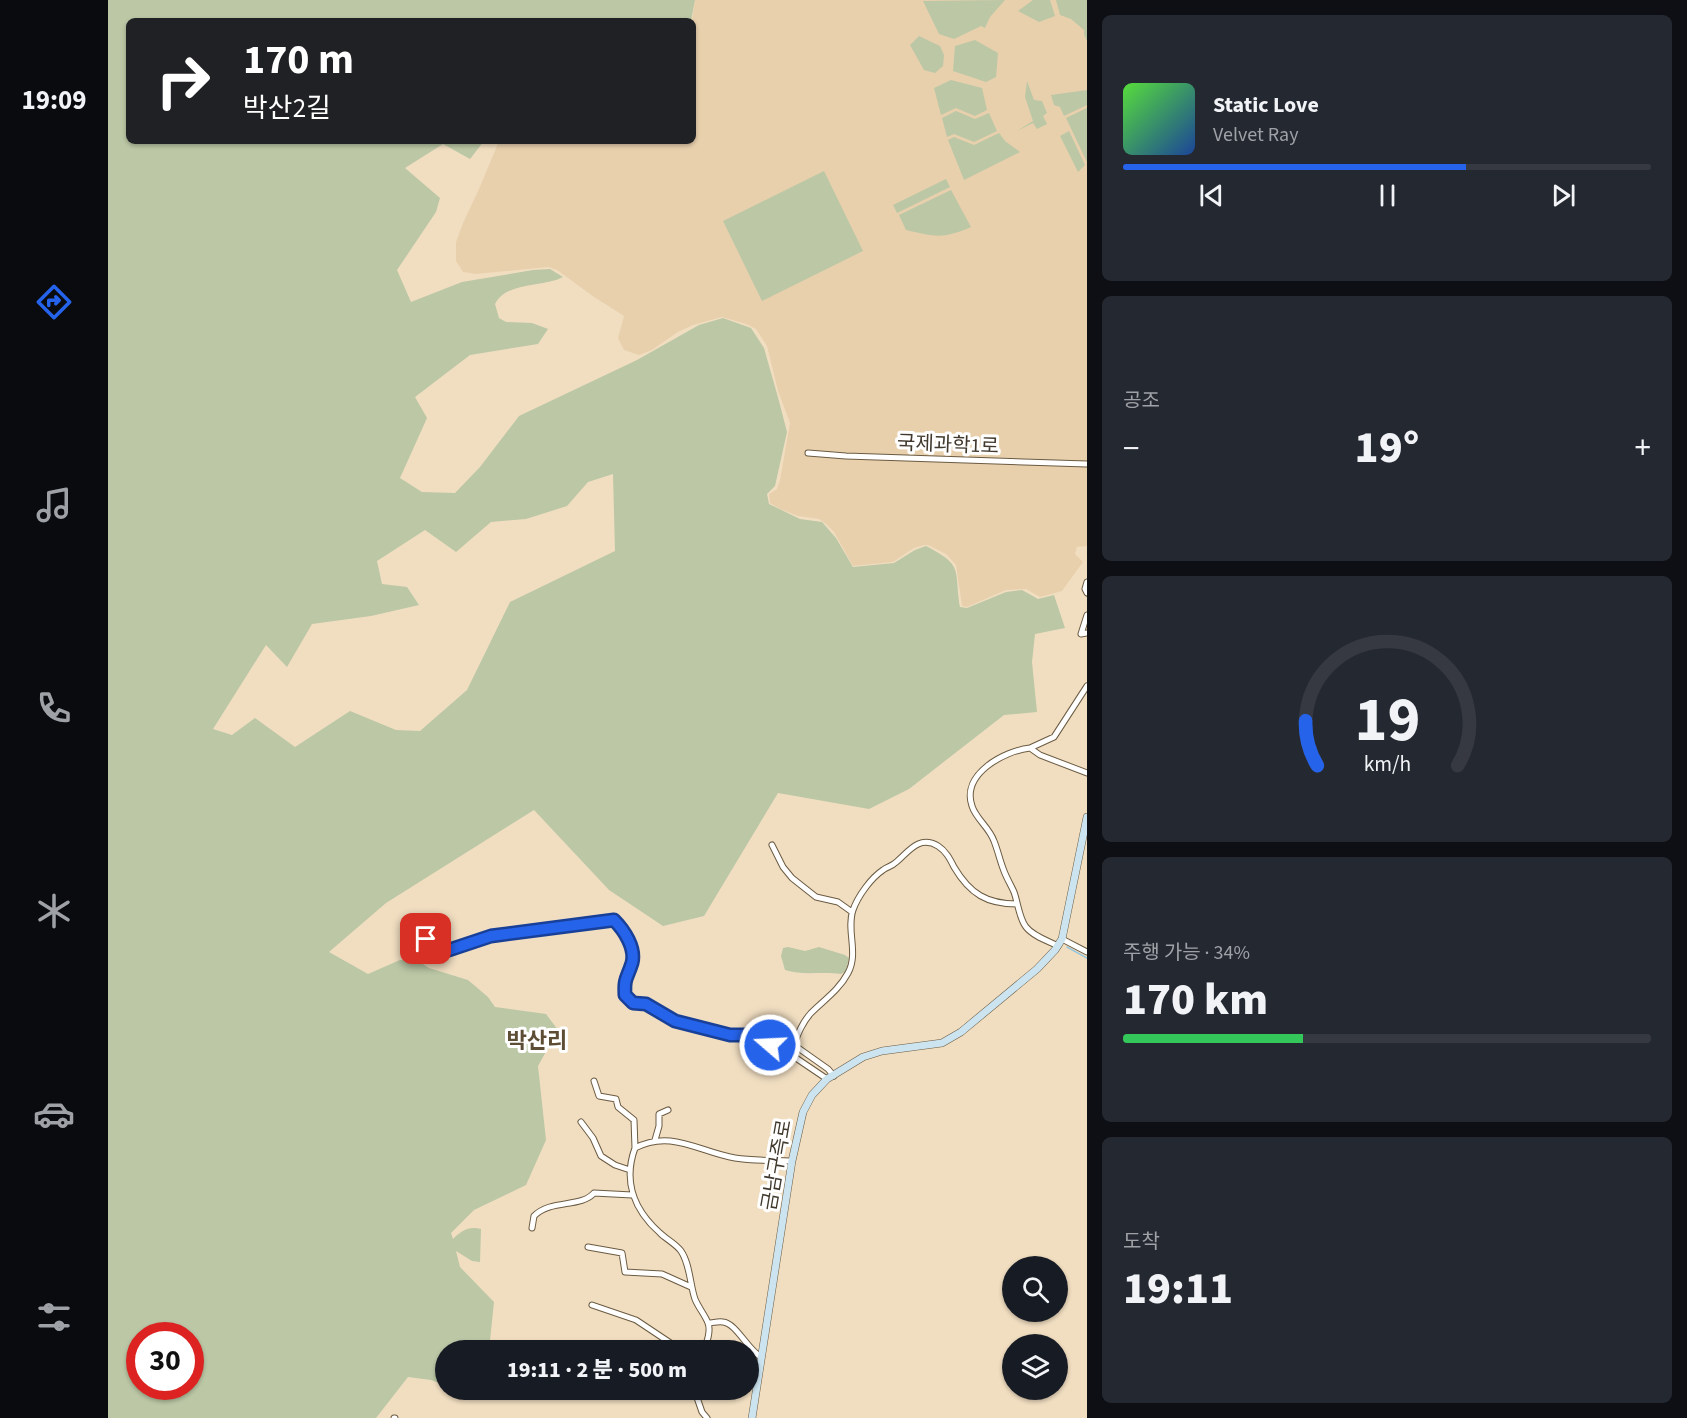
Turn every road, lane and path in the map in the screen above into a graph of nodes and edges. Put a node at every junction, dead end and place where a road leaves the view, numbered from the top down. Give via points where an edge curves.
1 (808, 453) dead end
2 (1087, 464) edge
3 (1087, 582) edge
4 (1087, 593) edge
5 (1087, 615) edge
6 (1087, 633) edge
7 (1087, 686) edge
8 (1030, 748) junction
9 (1087, 773) edge
10 (1087, 817) edge
11 (772, 845) dead end
12 (1017, 904) junction
13 (852, 912) junction
14 (426, 939) dead end
15 (1060, 943) junction
16 (1087, 952) edge
17 (794, 1045) junction
18 (790, 1054) junction
19 (830, 1078) junction
20 (594, 1081) dead end
21 (668, 1110) dead end
22 (581, 1122) dead end
23 (654, 1140) junction
24 (635, 1148) junction
25 (792, 1161) junction
26 (630, 1170) junction
27 (632, 1195) junction
28 (532, 1228) dead end
29 (588, 1247) dead end
30 (691, 1287) junction
31 (592, 1305) dead end
32 (708, 1323) junction
33 (666, 1340) edge
34 (707, 1340) edge
35 (761, 1358) junction
36 (698, 1400) edge
37 (707, 1418) edge
38 (752, 1418) edge

1 - 2 street, 국제과학1로
3 - 4 street
5 - 6 street via 1081,634
7 - 8 street via 1054,737
8 - 9 street
8 - 12 street via 1018,749 984,769 970,794 974,812 994,839
10 - 15 main road
11 - 13 street via 792,878 816,897 838,902
12 - 13 street via 996,903 975,893 940,847 922,843 907,850 873,879
12 - 15 street via 1026,927
13 - 17 street via 849,972 804,1022
14 - 18 street via 435,949 449,950 491,936 614,920 633,951 624,981 625,995 633,1003 646,1004 675,1021 730,1035 750,1035
15 - 16 street
15 - 19 main road, 금남구즉로 via 1037,969 961,1032 942,1043 863,1057
17 - 18 street
17 - 19 street via 828,1069
18 - 19 street
19 - 25 main road, 금남구즉로 via 812,1095 803,1112
20 - 24 street via 599,1096 616,1100 618,1107 634,1120
21 - 23 street via 659,1114
22 - 26 street via 601,1156
23 - 24 street
23 - 25 street via 732,1157
24 - 26 street
25 - 35 main road, 금남구즉로
26 - 27 street
27 - 28 street via 594,1193 582,1201 548,1208 534,1216
27 - 30 street via 645,1219 682,1252
29 - 30 street via 622,1253 625,1272 662,1274
30 - 32 street
31 - 33 street via 636,1320
32 - 34 street
32 - 35 street via 728,1323
35 - 38 main road, 금남구즉로
36 - 37 street

